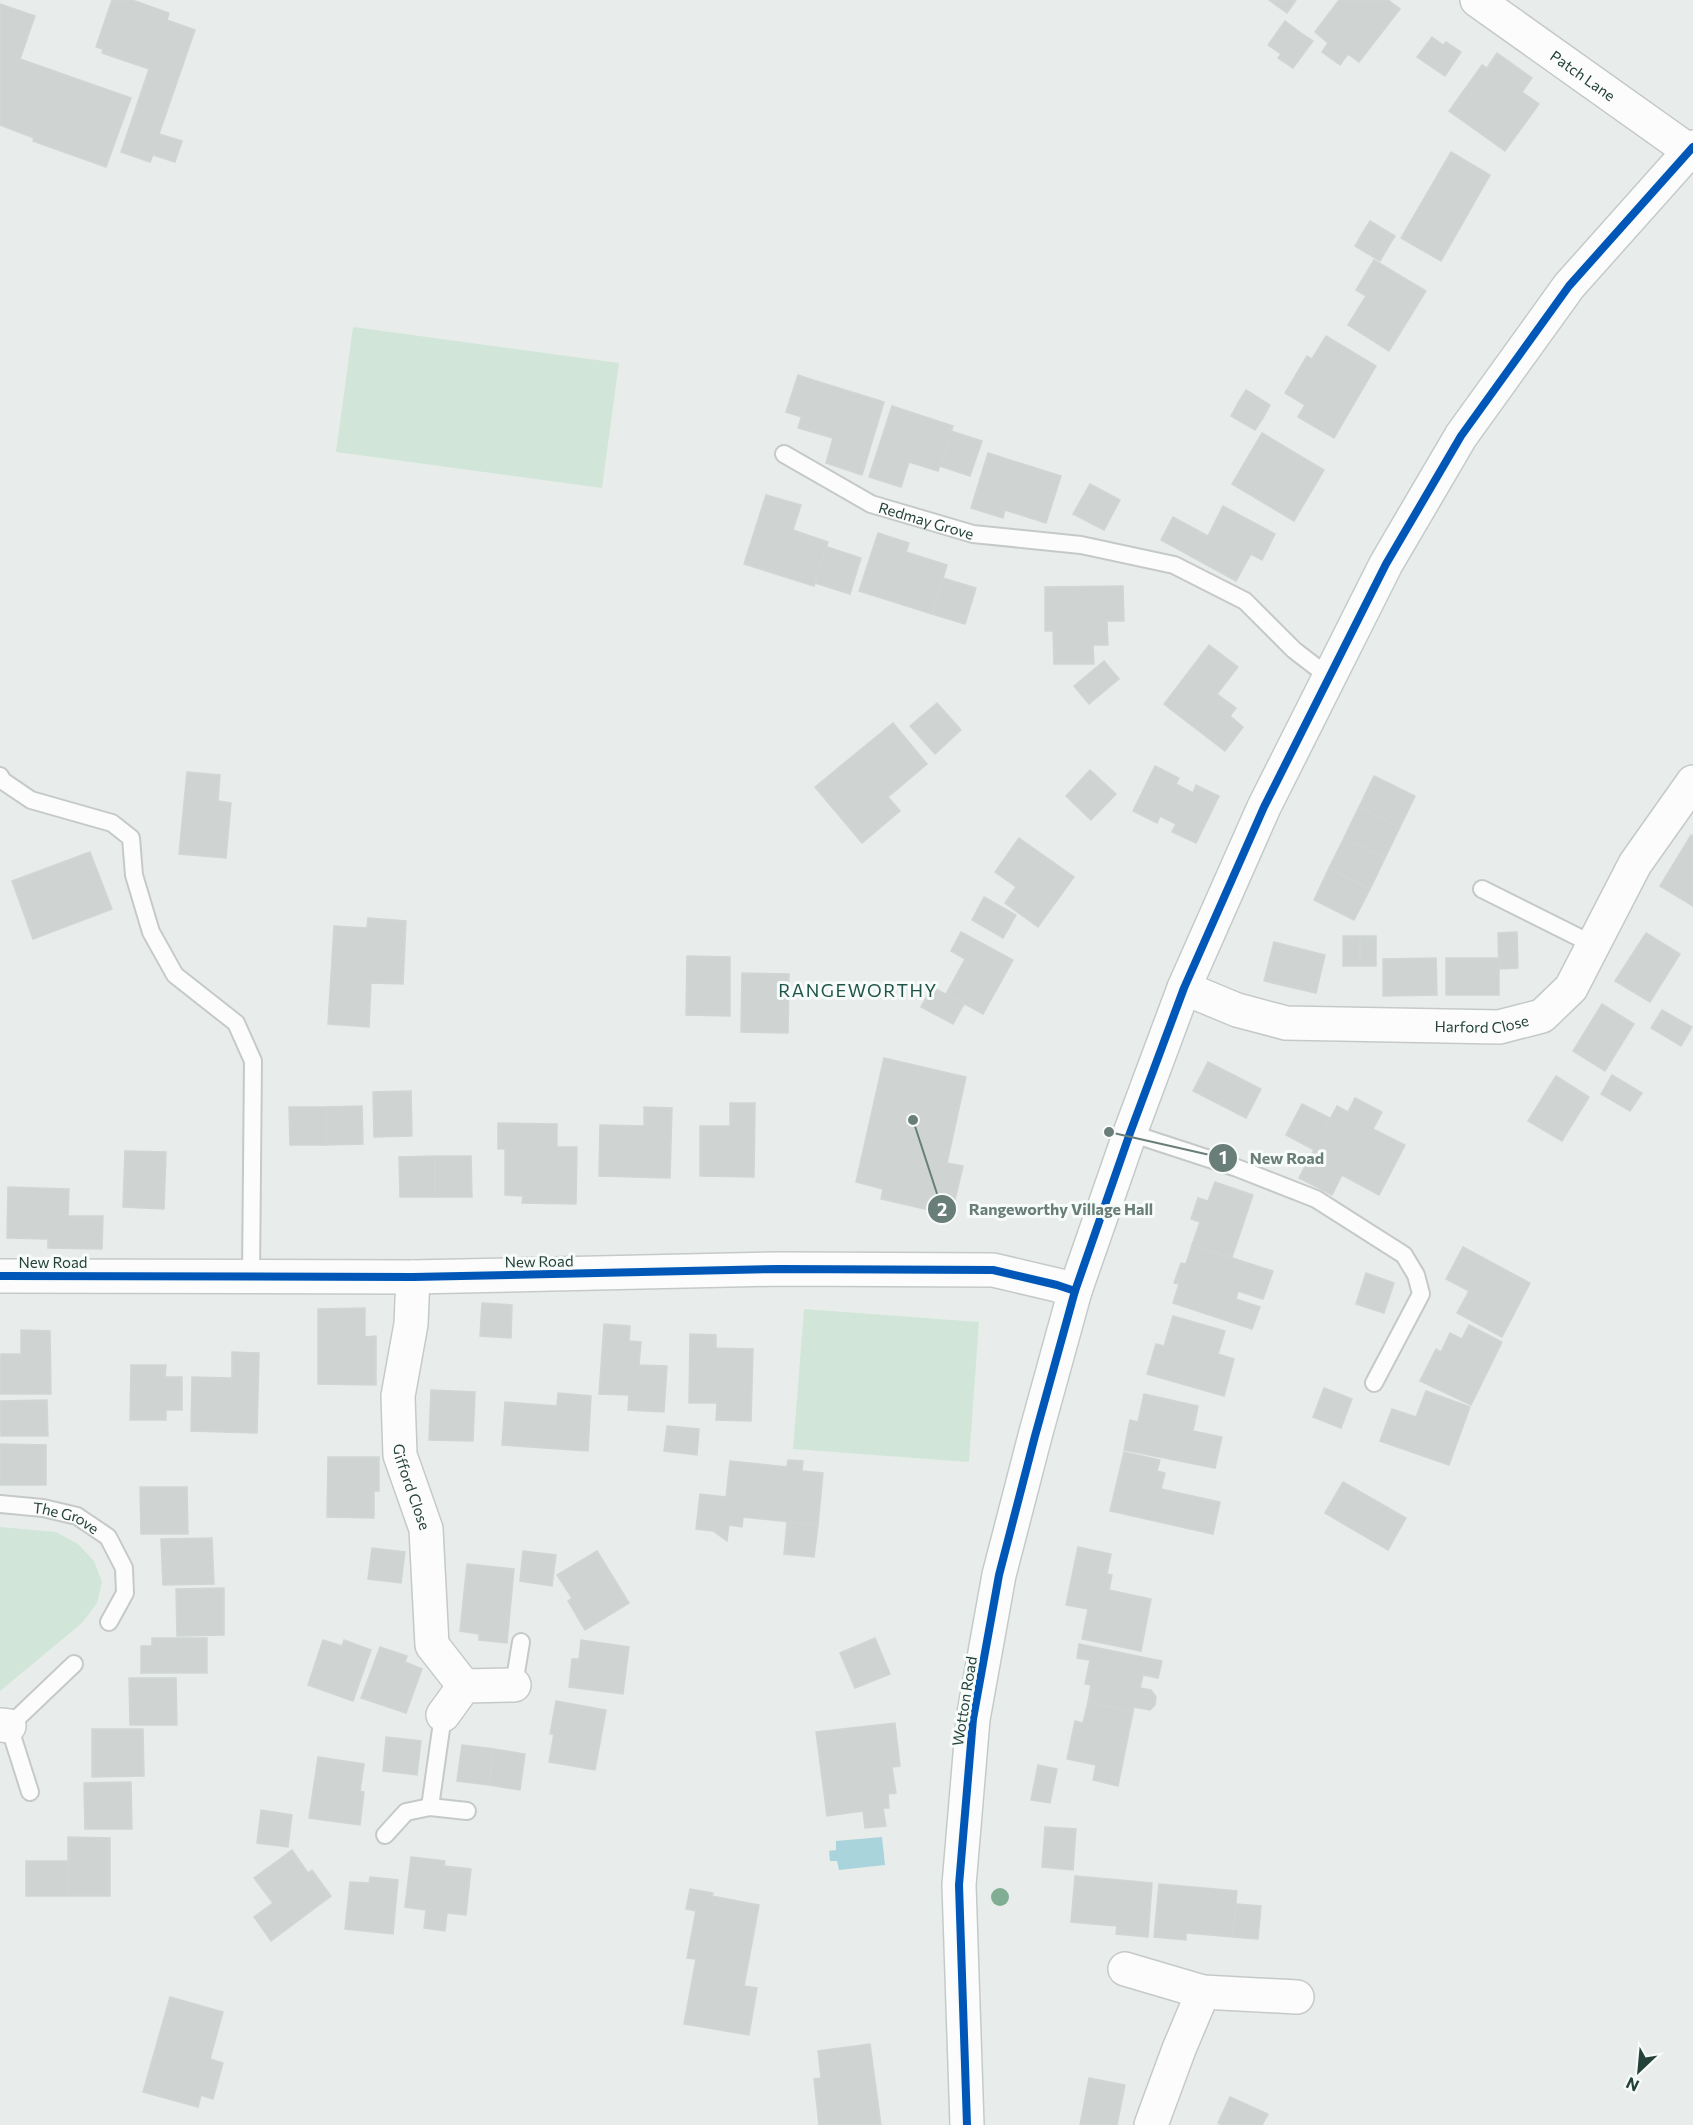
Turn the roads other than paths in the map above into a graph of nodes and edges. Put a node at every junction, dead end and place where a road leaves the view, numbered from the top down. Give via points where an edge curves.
1 (1477, 0) edge
2 (1691, 149) edge
3 (784, 454) dead end
4 (1329, 677) junction
5 (0, 776) edge
6 (1693, 782) edge
7 (1482, 889) dead end
8 (1593, 945) junction
9 (1184, 988) junction
10 (1130, 1132) junction
11 (0, 1276) edge
12 (250, 1277) junction
13 (413, 1277) junction
14 (1075, 1291) junction
15 (1374, 1383) dead end
16 (0, 1504) edge
17 (109, 1622) dead end
18 (521, 1642) dead end
19 (74, 1664) dead end
20 (514, 1685) joint
21 (464, 1686) junction
22 (443, 1715) joint
23 (4, 1725) edge
24 (30, 1792) dead end
25 (430, 1807) junction
26 (467, 1811) dead end
27 (385, 1835) dead end
28 (1125, 1969) dead end
29 (1203, 1992) junction
30 (1297, 1997) dead end
31 (967, 2125) edge
32 (1151, 2125) edge

1 - 2 street, Patch Lane
2 - 4 street, Wotton Road via 1569,286 1461,436 1386,564
3 - 4 lane, Redmay Grove via 871,504 973,534 1081,545 1174,565 1245,601 1294,650
4 - 9 street, Wotton Road via 1264,807
5 - 12 lane via 31,800 112,823 130,838 134,875 151,932 175,975 236,1023 253,1060
6 - 8 street, Harford Close via 1635,864
7 - 8 lane
8 - 9 street, Harford Close via 1571,988 1542,1016 1499,1027 1286,1023 1237,1010
9 - 10 street, Wotton Road
10 - 14 street, Wotton Road
10 - 15 lane via 1316,1199 1404,1255 1416,1275 1421,1294
11 - 12 street, New Road
12 - 13 street, New Road
13 - 14 street, New Road via 779,1269 993,1270
13 - 21 street, Gifford Close via 411,1324 398,1396 400,1455 426,1529 432,1645
14 - 31 street, Wotton Road via 999,1575 973,1719 959,1885
16 - 17 lane, The Grove via 78,1516 108,1537 124,1568 125,1593
18 - 20 lane
19 - 23 lane
20 - 21 street
21 - 22 street
22 - 25 lane
23 - 24 lane
25 - 26 lane
25 - 27 lane via 406,1812
28 - 29 street
29 - 30 street
29 - 32 street

